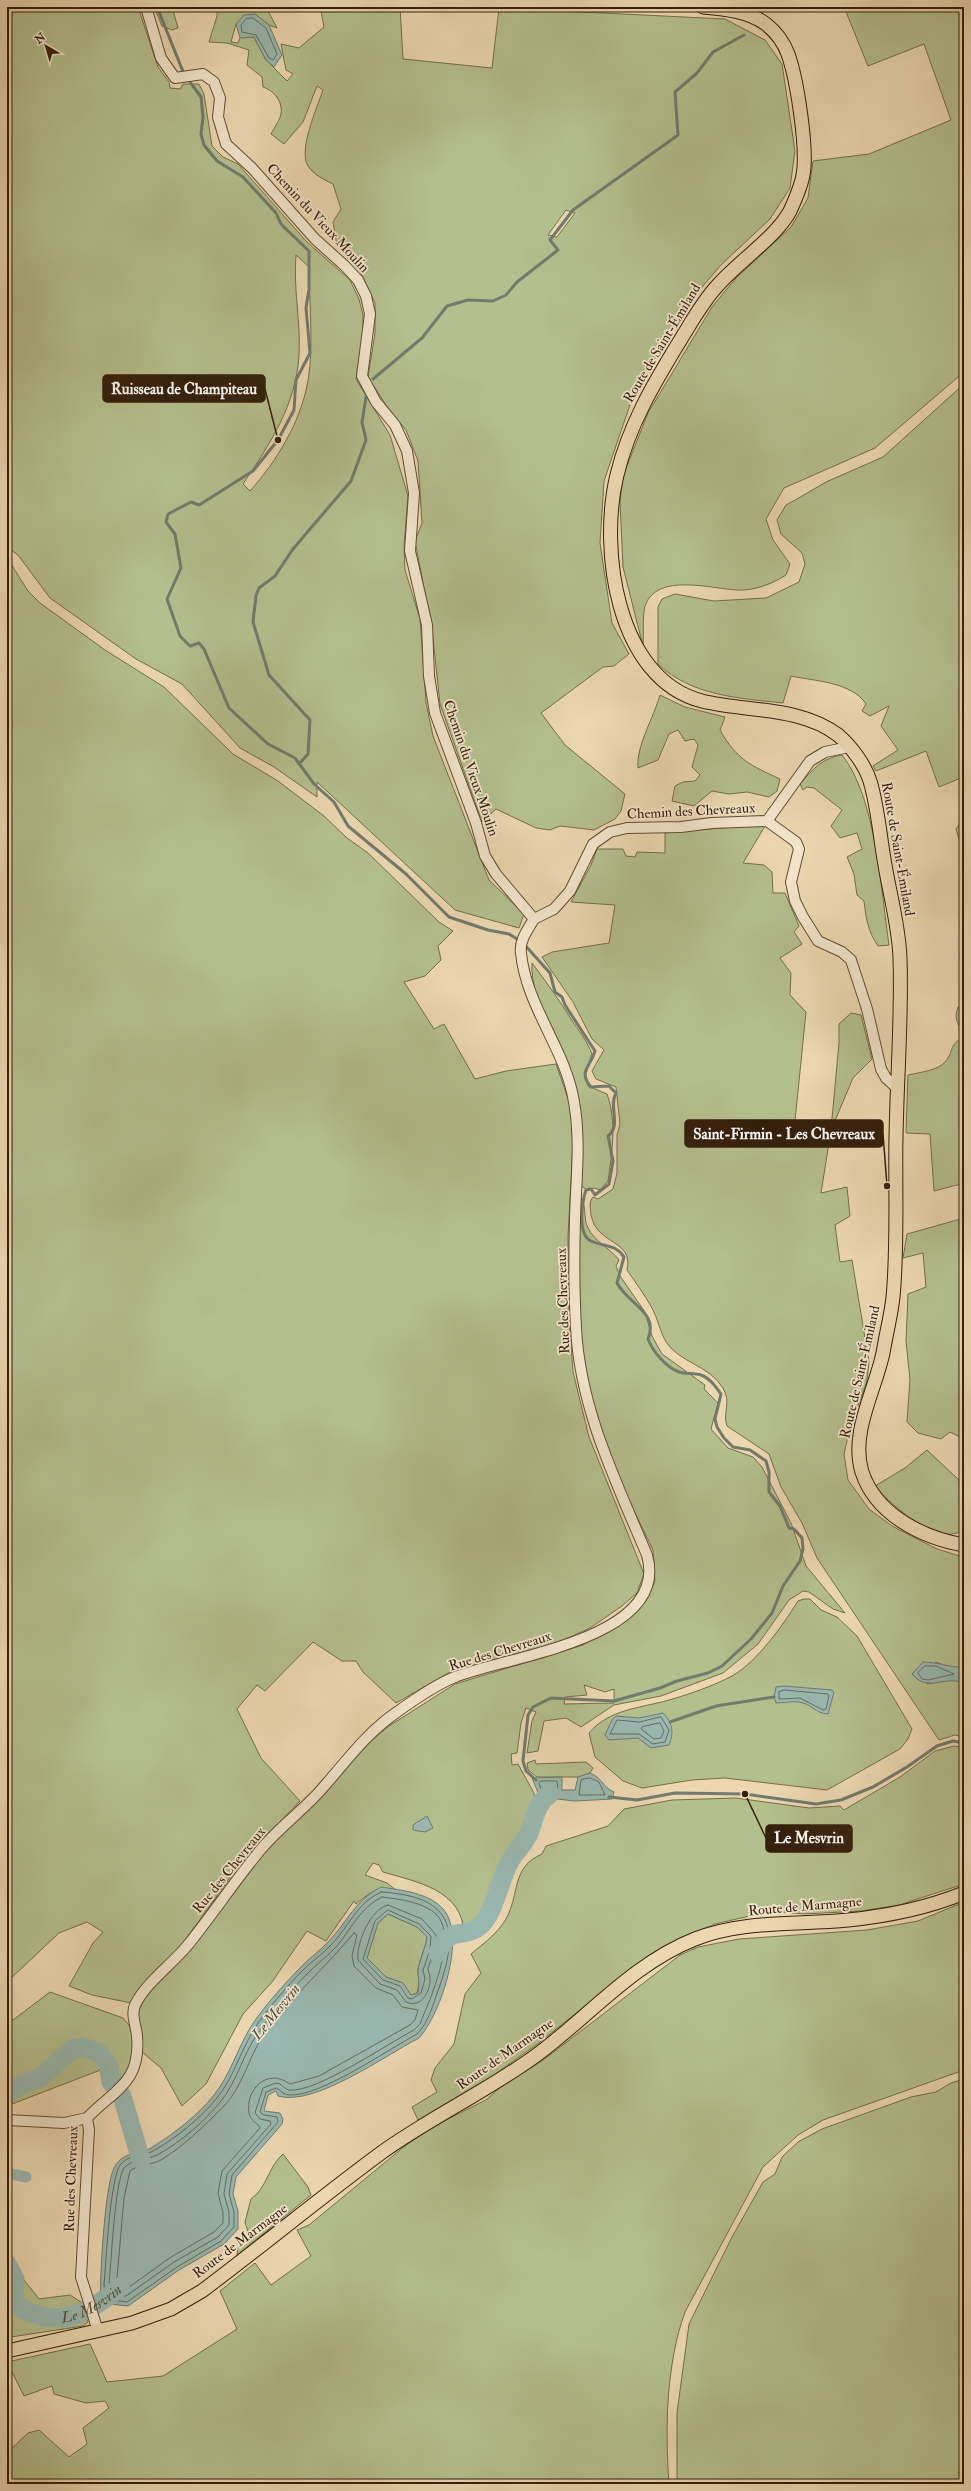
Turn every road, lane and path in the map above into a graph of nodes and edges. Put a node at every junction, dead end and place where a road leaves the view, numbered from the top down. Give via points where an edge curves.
1 (146, 7) edge
2 (703, 7) edge
3 (849, 747) junction
4 (767, 821) junction
5 (534, 920) junction
6 (897, 1088) junction
7 (964, 1545) edge
8 (964, 1893) edge
9 (87, 2118) junction
10 (7, 2120) edge
11 (97, 2324) junction
12 (7, 2351) edge

1 - 5 street, Chemin du Vieux Moulin via 166,67 175,78 203,74 214,82 220,98 218,117 226,144 252,168 315,239 358,280 366,296 370,314 362,376 376,402 395,425 407,451 414,494 410,551 427,625 429,676 435,713 476,823 485,856 496,874
2 - 3 main road, Route de Saint-Émiland via 731,9 750,15 766,24 780,38 788,54 799,107 803,175 787,216 714,288 633,425 616,479 610,549 614,575 636,646 649,667 669,687 685,696 706,702 800,717 839,736
3 - 4 street via 825,752 810,761
3 - 6 main road, Route de Saint-Émiland via 870,780 900,954
4 - 5 street, Chemin des Chevreaux via 627,828 610,832 593,844 570,891 554,910
4 - 6 street, Chemin des Chevreaux via 796,842 799,848 791,882 795,901 818,940 842,952 851,960 867,1009 881,1069
5 - 9 street, Rue des Chevreaux via 524,936 521,948 529,983 542,1020 569,1081 579,1147 575,1218 576,1328 579,1361 591,1414 605,1456 647,1554 650,1566 648,1586 643,1597 596,1633 573,1644 454,1678 395,1713 369,1734 320,1792 264,1846 187,1946 144,1992 135,2005 133,2016 137,2037 131,2077 125,2086
6 - 7 main road, Route de Saint-Émiland via 893,1295 878,1375 863,1422 858,1457 866,1482 890,1513 927,1536
8 - 11 main road, Route de Marmagne via 925,1908 849,1920 737,1928 716,1932 674,1948 633,1977 538,2054 381,2153 202,2291 170,2310 132,2323
9 - 10 street via 64,2123
9 - 11 street, Rue des Chevreaux via 89,2130 81,2277
11 - 12 main road, Route de Marmagne

